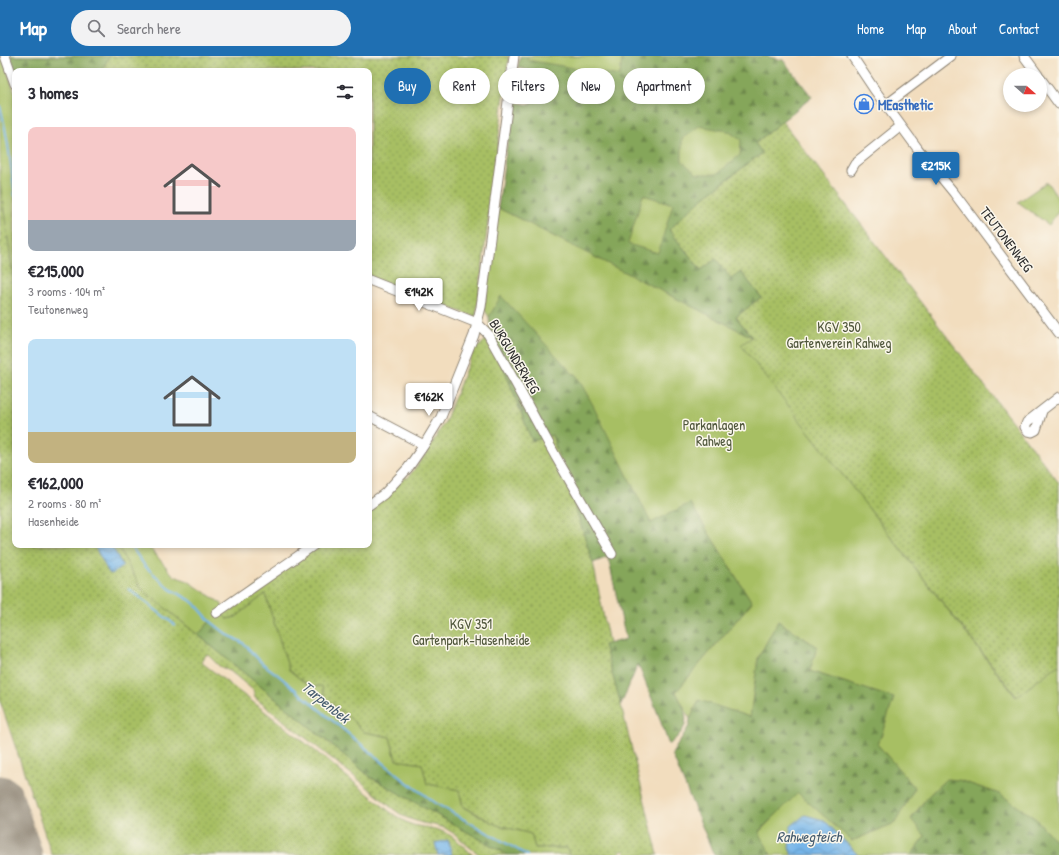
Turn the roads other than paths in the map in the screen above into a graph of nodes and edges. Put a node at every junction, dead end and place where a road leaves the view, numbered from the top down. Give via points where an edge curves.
1 (5, 56) edge
2 (514, 56) edge
3 (852, 56) edge
4 (951, 56) edge
5 (1024, 56) edge
6 (1033, 68) edge
7 (12, 76) edge
8 (1047, 88) edge
9 (1059, 104) edge
10 (886, 105) junction
11 (901, 126) junction
12 (851, 170) dead end
13 (372, 281) edge
14 (477, 323) junction
15 (1059, 333) edge
16 (1059, 397) edge
17 (1042, 411) dead end
18 (372, 418) edge
19 (424, 445) junction
20 (372, 503) edge
21 (310, 548) edge
22 (612, 554) dead end
23 (216, 613) dead end

1 - 7 street
2 - 14 street, BURGUNDERWEG
3 - 10 street, TEUTONENWEG
4 - 10 street
5 - 6 street
8 - 9 street
10 - 11 street, TEUTONENWEG
11 - 12 street via 855,163
11 - 15 street, TEUTONENWEG
13 - 14 street
14 - 19 street via 441,417
14 - 22 street, BURGUNDERWEG via 488,334
16 - 17 street
18 - 19 street
19 - 20 street via 408,468 384,494
21 - 23 street

